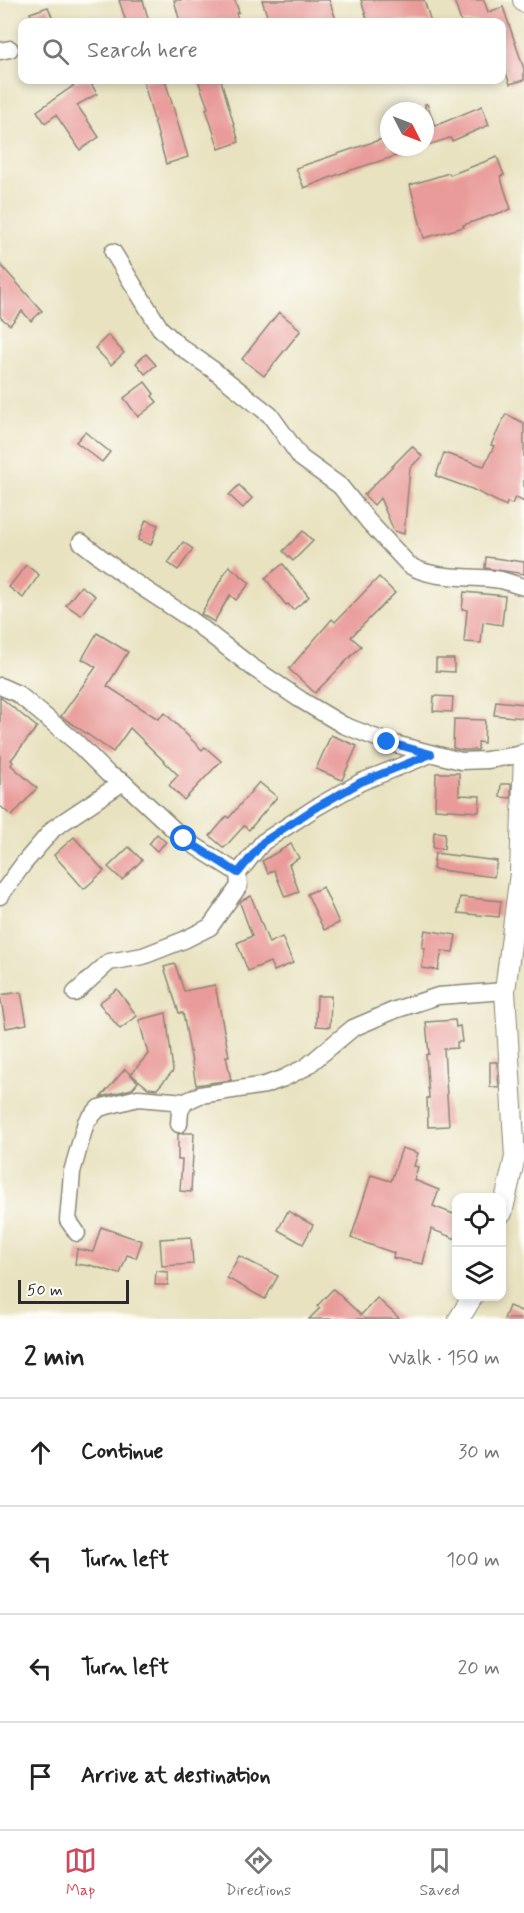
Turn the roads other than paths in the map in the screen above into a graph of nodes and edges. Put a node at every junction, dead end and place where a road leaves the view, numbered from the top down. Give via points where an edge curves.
1 (113, 252) dead end
2 (81, 542) dead end
3 (524, 587) edge
4 (0, 686) edge
5 (431, 754) junction
6 (524, 754) edge
7 (123, 782) junction
8 (238, 873) junction
9 (0, 896) edge
10 (505, 992) junction
11 (75, 993) dead end
12 (185, 1102) junction
13 (179, 1124) dead end
14 (506, 1193) edge
15 (77, 1233) dead end
16 (470, 1301) edge
17 (459, 1319) edge

1 - 3 street via 160,328 270,415 301,458 340,486 409,565 416,570 500,580
2 - 5 street via 301,700 343,724
4 - 7 street via 18,694 108,774
5 - 6 street via 461,761
5 - 8 street via 361,782 315,808 263,842
6 - 10 street via 520,873
7 - 8 street via 184,839
7 - 9 street via 54,828
8 - 11 street via 238,886 210,927 143,956 109,962
10 - 12 street via 438,996 395,1010 352,1028 306,1067 284,1078 200,1095
10 - 14 street via 515,1157
12 - 13 street
12 - 15 street via 138,1098 99,1108 86,1122 72,1172 68,1220
16 - 17 street

